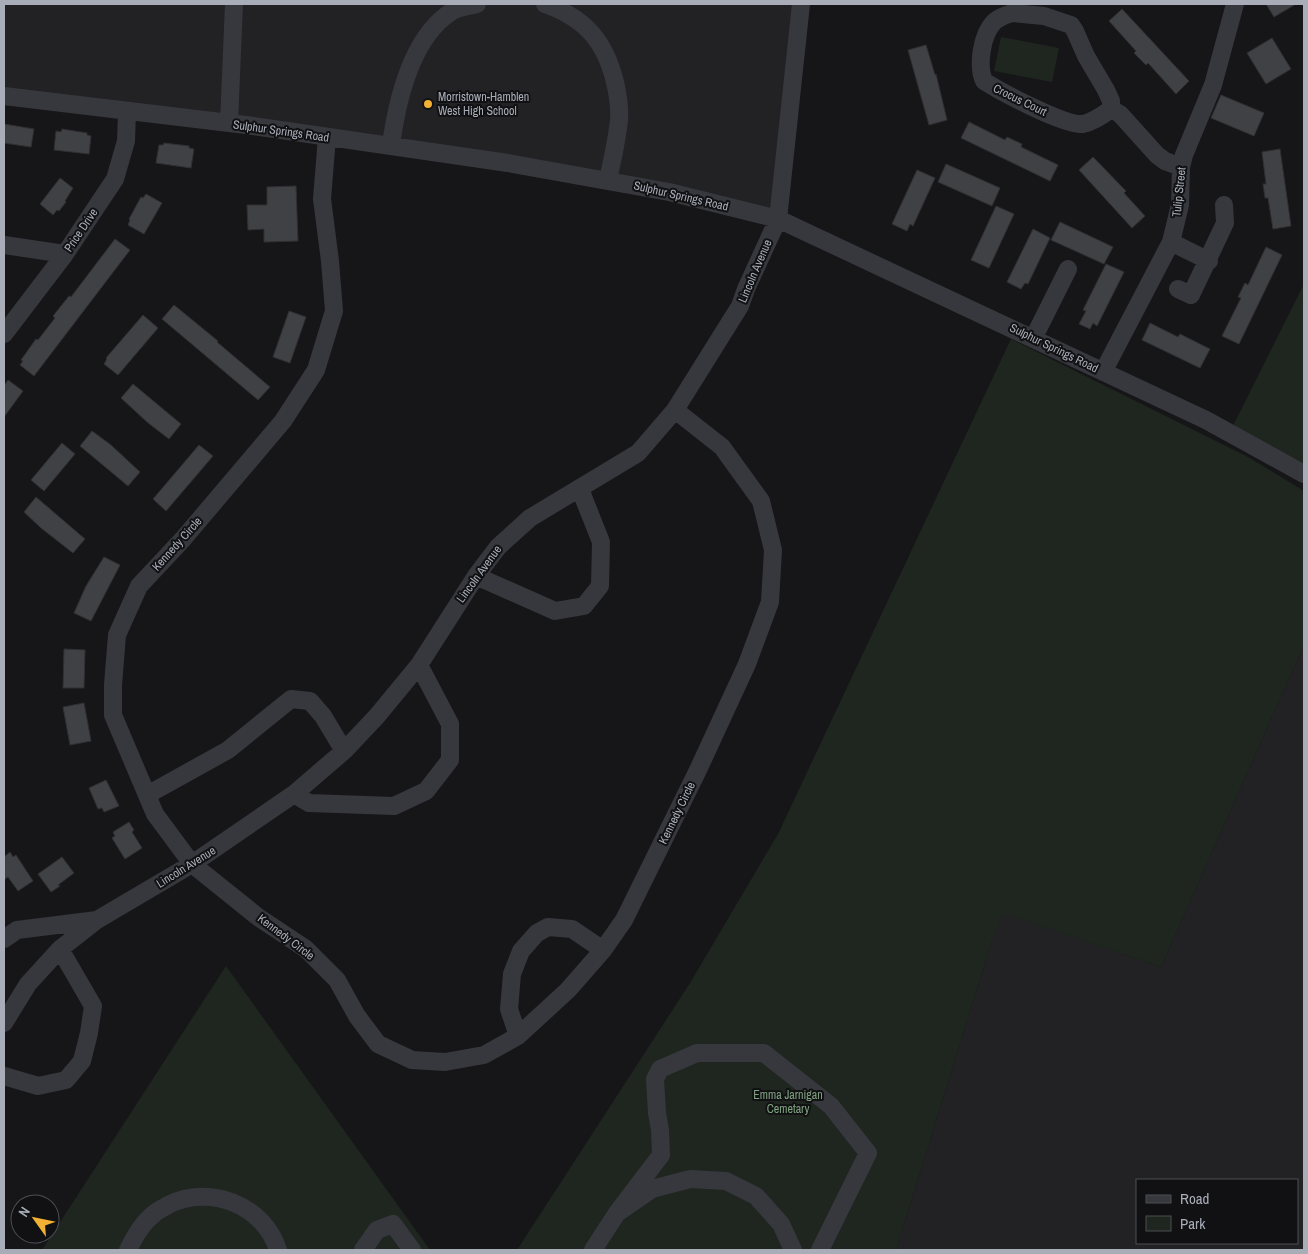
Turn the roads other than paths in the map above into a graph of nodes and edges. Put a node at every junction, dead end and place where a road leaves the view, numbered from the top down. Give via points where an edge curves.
1 (234, 4) edge
2 (477, 4) edge
3 (545, 4) edge
4 (801, 4) edge
5 (1235, 4) edge
6 (4, 96) edge
7 (1110, 109) junction
8 (127, 112) junction
9 (229, 123) junction
10 (326, 137) junction
11 (391, 145) junction
12 (1181, 167) junction
13 (608, 180) junction
14 (1224, 205) dead end
15 (778, 219) junction
16 (1171, 242) junction
17 (4, 245) edge
18 (65, 254) junction
19 (1209, 261) junction
20 (1068, 269) dead end
21 (1178, 289) dead end
22 (4, 334) edge
23 (1033, 339) junction
24 (1103, 372) junction
25 (675, 410) junction
26 (1304, 474) edge
27 (580, 489) junction
28 (476, 576) junction
29 (420, 665) junction
30 (344, 751) junction
31 (294, 794) junction
32 (147, 795) junction
33 (192, 864) junction
34 (97, 920) junction
35 (4, 939) edge
36 (60, 949) junction
37 (602, 950) junction
38 (4, 1023) edge
39 (518, 1036) junction
40 (4, 1076) edge
41 (617, 1213) junction
42 (128, 1250) edge
43 (278, 1250) edge
44 (363, 1250) edge
45 (412, 1250) edge
46 (593, 1250) edge
47 (793, 1250) edge
48 (820, 1250) edge

1 - 9 street
2 - 11 street via 452,11 424,39 411,63
3 - 13 street via 578,20 594,36 610,61 618,96 619,119
4 - 15 street, Lincoln Avenue
5 - 12 street, Tulip Street via 1213,85
6 - 8 street, Sulphur Springs Road
7 - 7 street, Crocus Court via 1111,101 1106,90 1071,25 1044,16 1012,13 996,20 989,28 982,58 984,81 1074,123 1083,124
7 - 12 street via 1120,114 1157,155
8 - 9 street, Sulphur Springs Road
8 - 18 street, Price Drive via 126,141 115,178
9 - 10 street, Sulphur Springs Road
10 - 11 street, Sulphur Springs Road
10 - 32 street, Kennedy Circle via 322,200 334,311 316,370 283,420 139,586 117,636 113,715
11 - 13 street, Sulphur Springs Road
12 - 16 street, Tulip Street via 1180,205
13 - 15 street, Sulphur Springs Road
14 - 19 street via 1226,223
15 - 23 street, Sulphur Springs Road
15 - 25 street, Lincoln Avenue via 740,306
16 - 19 street
16 - 24 street, Tulip Street
17 - 18 street
18 - 22 street, Price Drive
19 - 21 street via 1191,295
20 - 23 street
23 - 24 street, Sulphur Springs Road
24 - 26 street, Sulphur Springs Road via 1206,420
25 - 27 street, Lincoln Avenue via 638,453
25 - 37 street, Kennedy Circle via 722,447 761,501 773,550 770,602 747,664 698,770 624,920
27 - 28 street, Lincoln Avenue via 530,518 498,547
27 - 28 street via 600,542 600,586 584,606 555,611
28 - 29 street, Lincoln Avenue
29 - 30 street, Lincoln Avenue
29 - 31 street via 450,724 450,760 426,791 394,806 309,803
30 - 31 street, Lincoln Avenue
30 - 32 street via 310,701 291,699 228,750
31 - 33 street, Lincoln Avenue
32 - 33 street, Kennedy Circle via 155,814
33 - 34 street, Lincoln Avenue
33 - 39 street, Kennedy Circle via 258,917 306,949 337,980 357,1016 378,1044 412,1060 445,1062 484,1055
34 - 35 street via 17,930
34 - 36 street, Lincoln Avenue
36 - 38 street, Lincoln Avenue via 28,984
36 - 40 street via 93,1006 82,1062 66,1080 38,1086
37 - 39 street, Kennedy Circle via 568,990
37 - 39 street via 572,929 548,927 537,933 521,951 512,974 509,1009
41 - 46 street
41 - 47 street via 652,1189 690,1179 726,1181 756,1196 781,1224
41 - 48 street via 660,1155 655,1079 660,1069 697,1053 764,1053 831,1106 868,1153
42 - 43 street via 136,1232 155,1212 180,1200 207,1196 234,1202 257,1217 274,1238
44 - 45 street via 376,1230 393,1224

